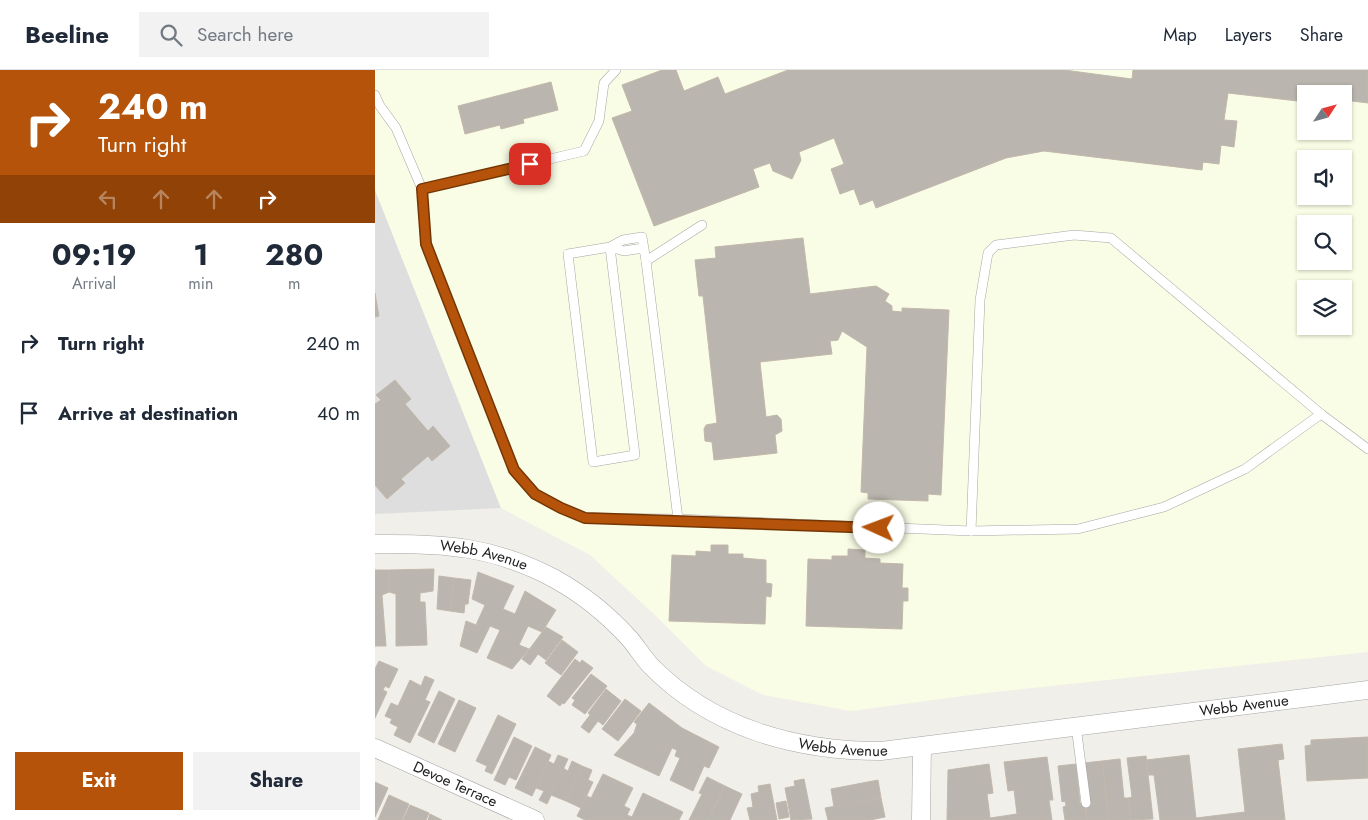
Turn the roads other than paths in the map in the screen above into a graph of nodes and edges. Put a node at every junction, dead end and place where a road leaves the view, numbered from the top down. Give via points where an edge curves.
1 (616, 70) edge
2 (375, 95) edge
3 (422, 189) junction
4 (702, 225) dead end
5 (610, 247) junction
6 (643, 248) junction
7 (646, 261) junction
8 (1321, 414) junction
9 (1368, 449) edge
10 (678, 519) junction
11 (971, 531) junction
12 (375, 544) edge
13 (1368, 690) edge
14 (1076, 726) junction
15 (922, 746) junction
16 (375, 748) edge
17 (1086, 803) dead end
18 (535, 820) edge
19 (921, 820) edge

1 - 3 lane via 604,83 599,121 584,151
2 - 3 lane via 396,128
3 - 10 lane via 426,244 514,470 535,494 585,518
4 - 7 lane
5 - 5 lane via 568,254 593,462 635,455
5 - 6 lane via 624,251
5 - 6 lane via 623,240 642,237
6 - 7 lane
7 - 10 lane
8 - 9 lane
8 - 11 lane via 1245,469 1164,507 1078,529
8 - 11 lane via 1117,241 1103,235 1074,235 996,245 988,253 981,287
10 - 11 lane
12 - 15 street, Webb Avenue via 455,546 521,563 555,580 605,614 649,664 672,684 704,707 748,729 808,747 845,751
13 - 14 street, Webb Avenue
14 - 15 street, Webb Avenue
14 - 17 lane
15 - 19 street
16 - 18 street, Devoe Terrace

